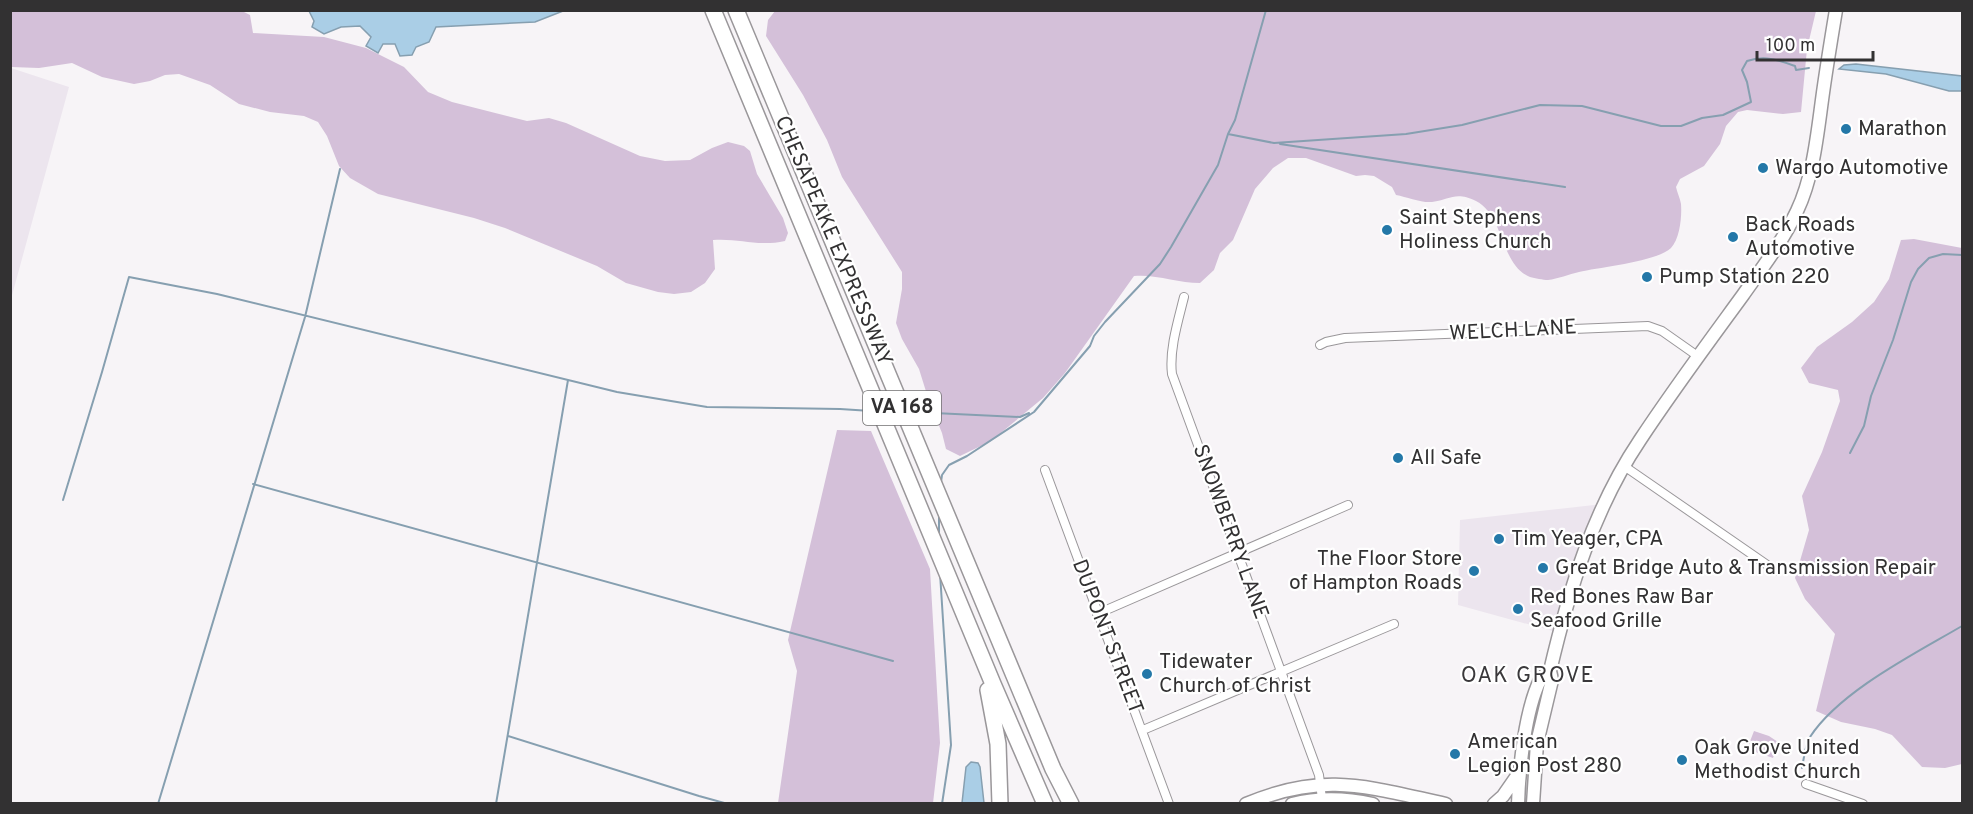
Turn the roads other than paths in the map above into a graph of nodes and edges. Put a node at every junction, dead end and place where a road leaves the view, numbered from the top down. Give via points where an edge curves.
1 (713, 10) edge
2 (736, 10) edge
3 (1836, 10) edge
4 (1184, 297) dead end
5 (1320, 345) dead end
6 (1699, 357) junction
7 (1624, 466) junction
8 (1045, 470) dead end
9 (1348, 505) dead end
10 (1237, 553) junction
11 (943, 563) junction
12 (1776, 571) dead end
13 (1097, 614) junction
14 (1394, 624) dead end
15 (1280, 671) junction
16 (1550, 671) junction
17 (1143, 730) junction
18 (1534, 771) junction
19 (1520, 772) junction
20 (1320, 784) junction
21 (1806, 784) dead end
22 (1322, 799) junction
23 (1000, 804) edge
24 (1045, 804) edge
25 (1071, 804) edge
26 (1169, 804) edge
27 (1246, 804) edge
28 (1292, 804) edge
29 (1373, 804) edge
30 (1446, 804) edge
31 (1494, 804) edge
32 (1518, 804) edge
33 (1533, 804) edge
34 (1541, 804) edge
35 (1863, 804) edge

1 - 11 highway, CHESAPEAKE EXPRESSWAY / VA 168
2 - 25 highway, CHESAPEAKE EXPRESSWAY / VA 168 via 1048,758
3 - 6 main road via 1814,152 1799,208 1786,233
4 - 10 street, SNOWBERRY LANE via 1170,364 1172,375
5 - 6 street, WELCH LANE via 1355,337 1648,326
6 - 7 main road
7 - 12 street
7 - 16 main road via 1588,541
8 - 13 street, DUPONT STREET
9 - 10 street
10 - 13 street
10 - 15 street, SNOWBERRY LANE
11 - 23 highway via 991,701 1000,762
11 - 24 highway, CHESAPEAKE EXPRESSWAY / VA 168
13 - 17 street, DUPONT STREET
14 - 15 street
15 - 17 street
15 - 20 street, SNOWBERRY LANE
16 - 18 main road via 1552,680 1541,720
16 - 19 main road via 1540,678
17 - 26 street, DUPONT STREET
18 - 33 main road
18 - 34 main road
19 - 31 main road
19 - 32 main road
20 - 22 street, SNOWBERRY LANE
20 - 27 main road via 1278,791
20 - 30 main road via 1361,786
21 - 35 street
22 - 28 main road
22 - 29 main road

